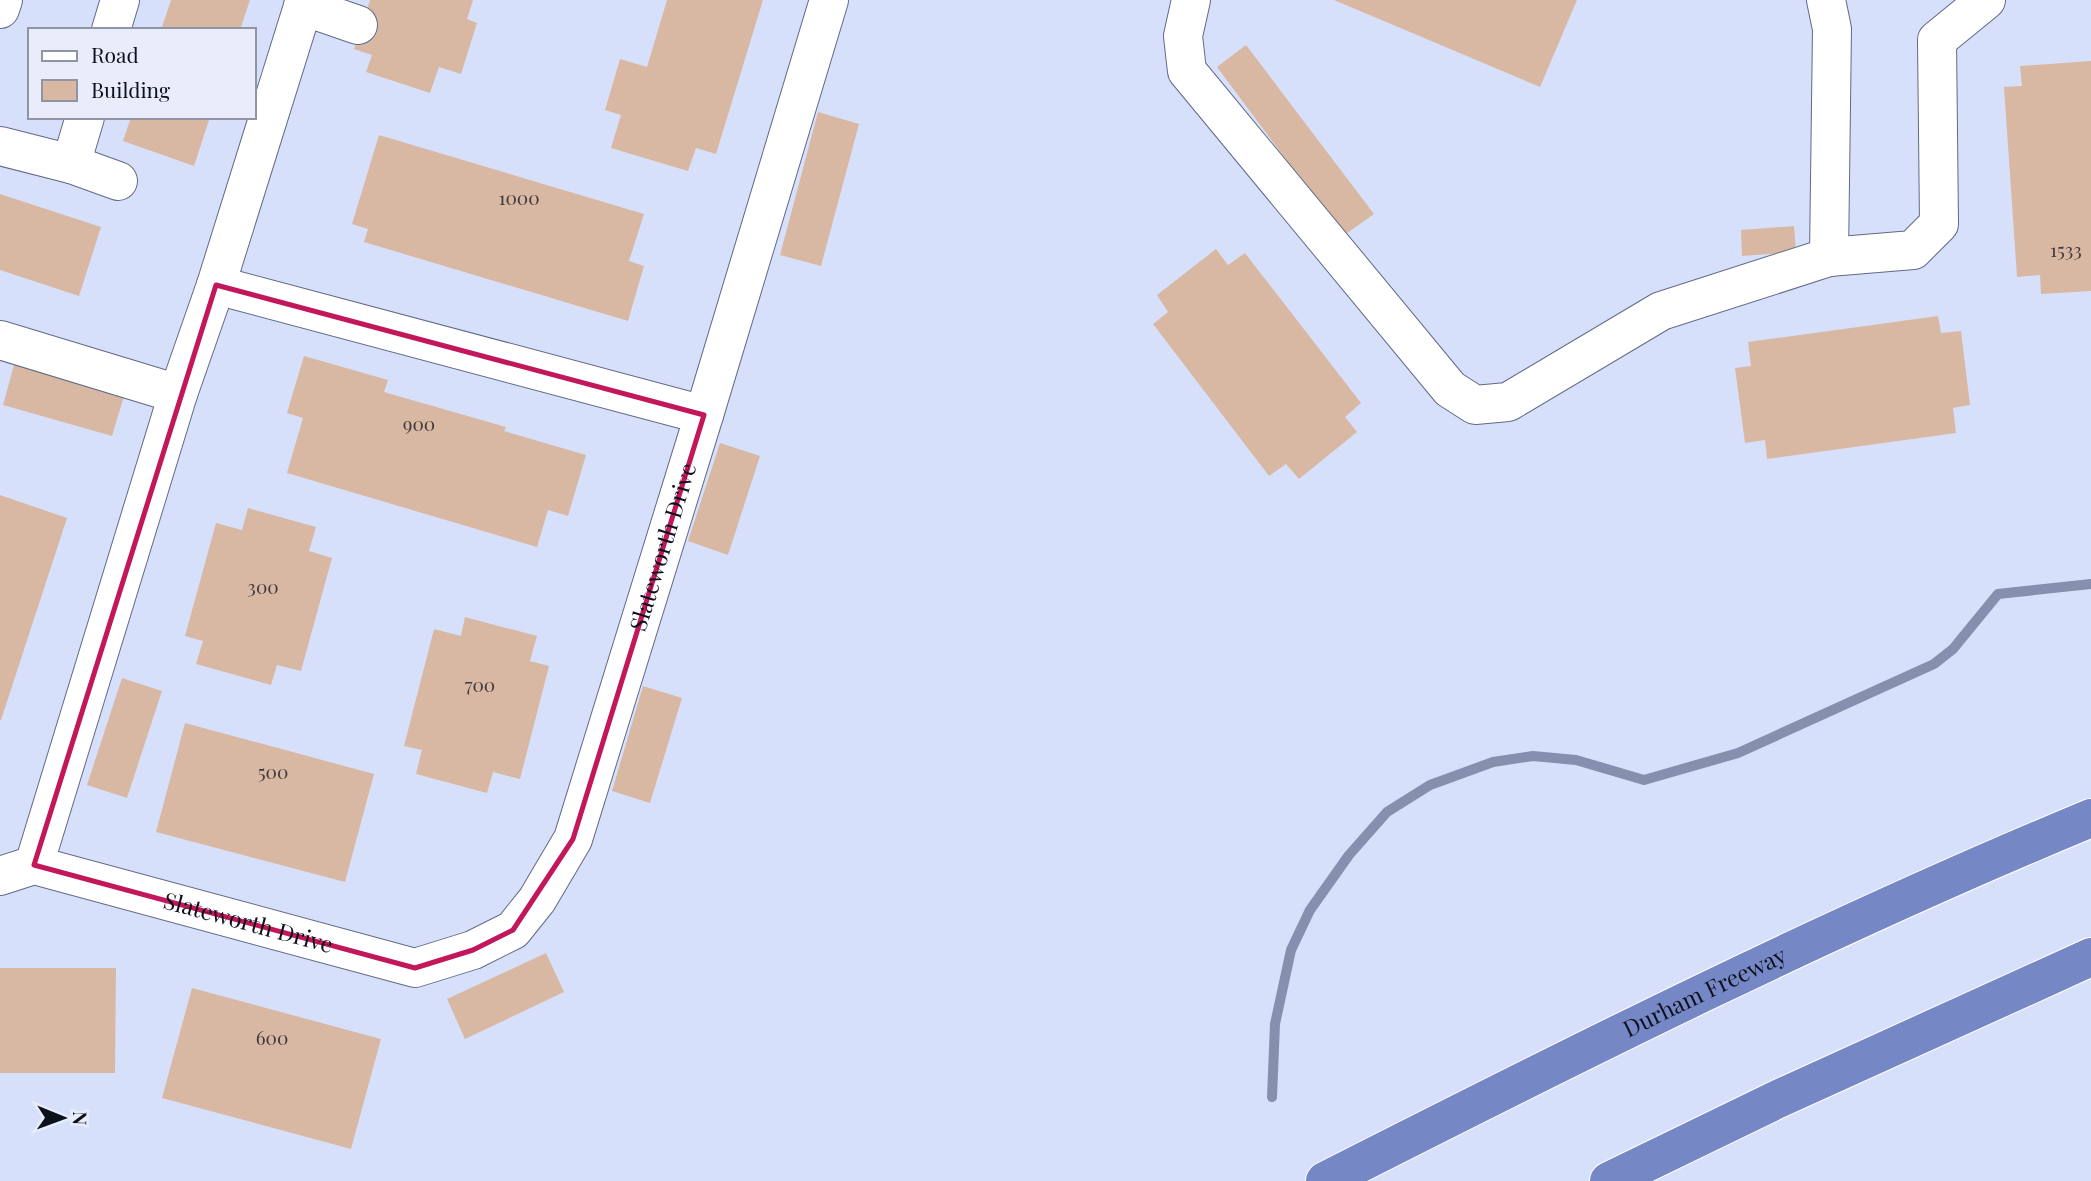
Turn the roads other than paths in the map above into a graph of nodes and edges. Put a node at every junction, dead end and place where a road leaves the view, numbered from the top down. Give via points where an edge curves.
1 (3, 0) edge
2 (120, 0) edge
3 (829, 0) edge
4 (1191, 0) edge
5 (1826, 0) edge
6 (1986, 0) edge
7 (304, 3) edge
8 (0, 9) edge
9 (358, 25) dead end
10 (112, 28) edge
11 (84, 119) edge
12 (0, 146) edge
13 (71, 164) junction
14 (118, 181) dead end
15 (1829, 257) junction
16 (215, 285) junction
17 (0, 340) edge
18 (177, 394) junction
19 (704, 415) junction
20 (2091, 818) edge
21 (17, 871) edge
22 (2091, 957) edge
23 (1325, 1181) edge
24 (1609, 1181) edge

1 - 8 street
2 - 10 street
3 - 19 street, Slateworth Drive
4 - 15 street via 1183,36 1187,71 1450,389 1475,405 1508,402 1661,311
5 - 15 street via 1832,29
6 - 15 street via 1937,40 1939,224 1913,250
7 - 9 street
7 - 16 street, Slateworth Drive
11 - 13 street
12 - 13 street
13 - 14 street
16 - 18 street, Slateworth Drive
16 - 19 street
17 - 18 street
18 - 21 street, Slateworth Drive
19 - 21 street, Slateworth Drive via 573,839 537,900 513,930 473,950 415,968
20 - 23 highway, Durham Freeway via 1724,982
22 - 24 highway via 1802,1087

